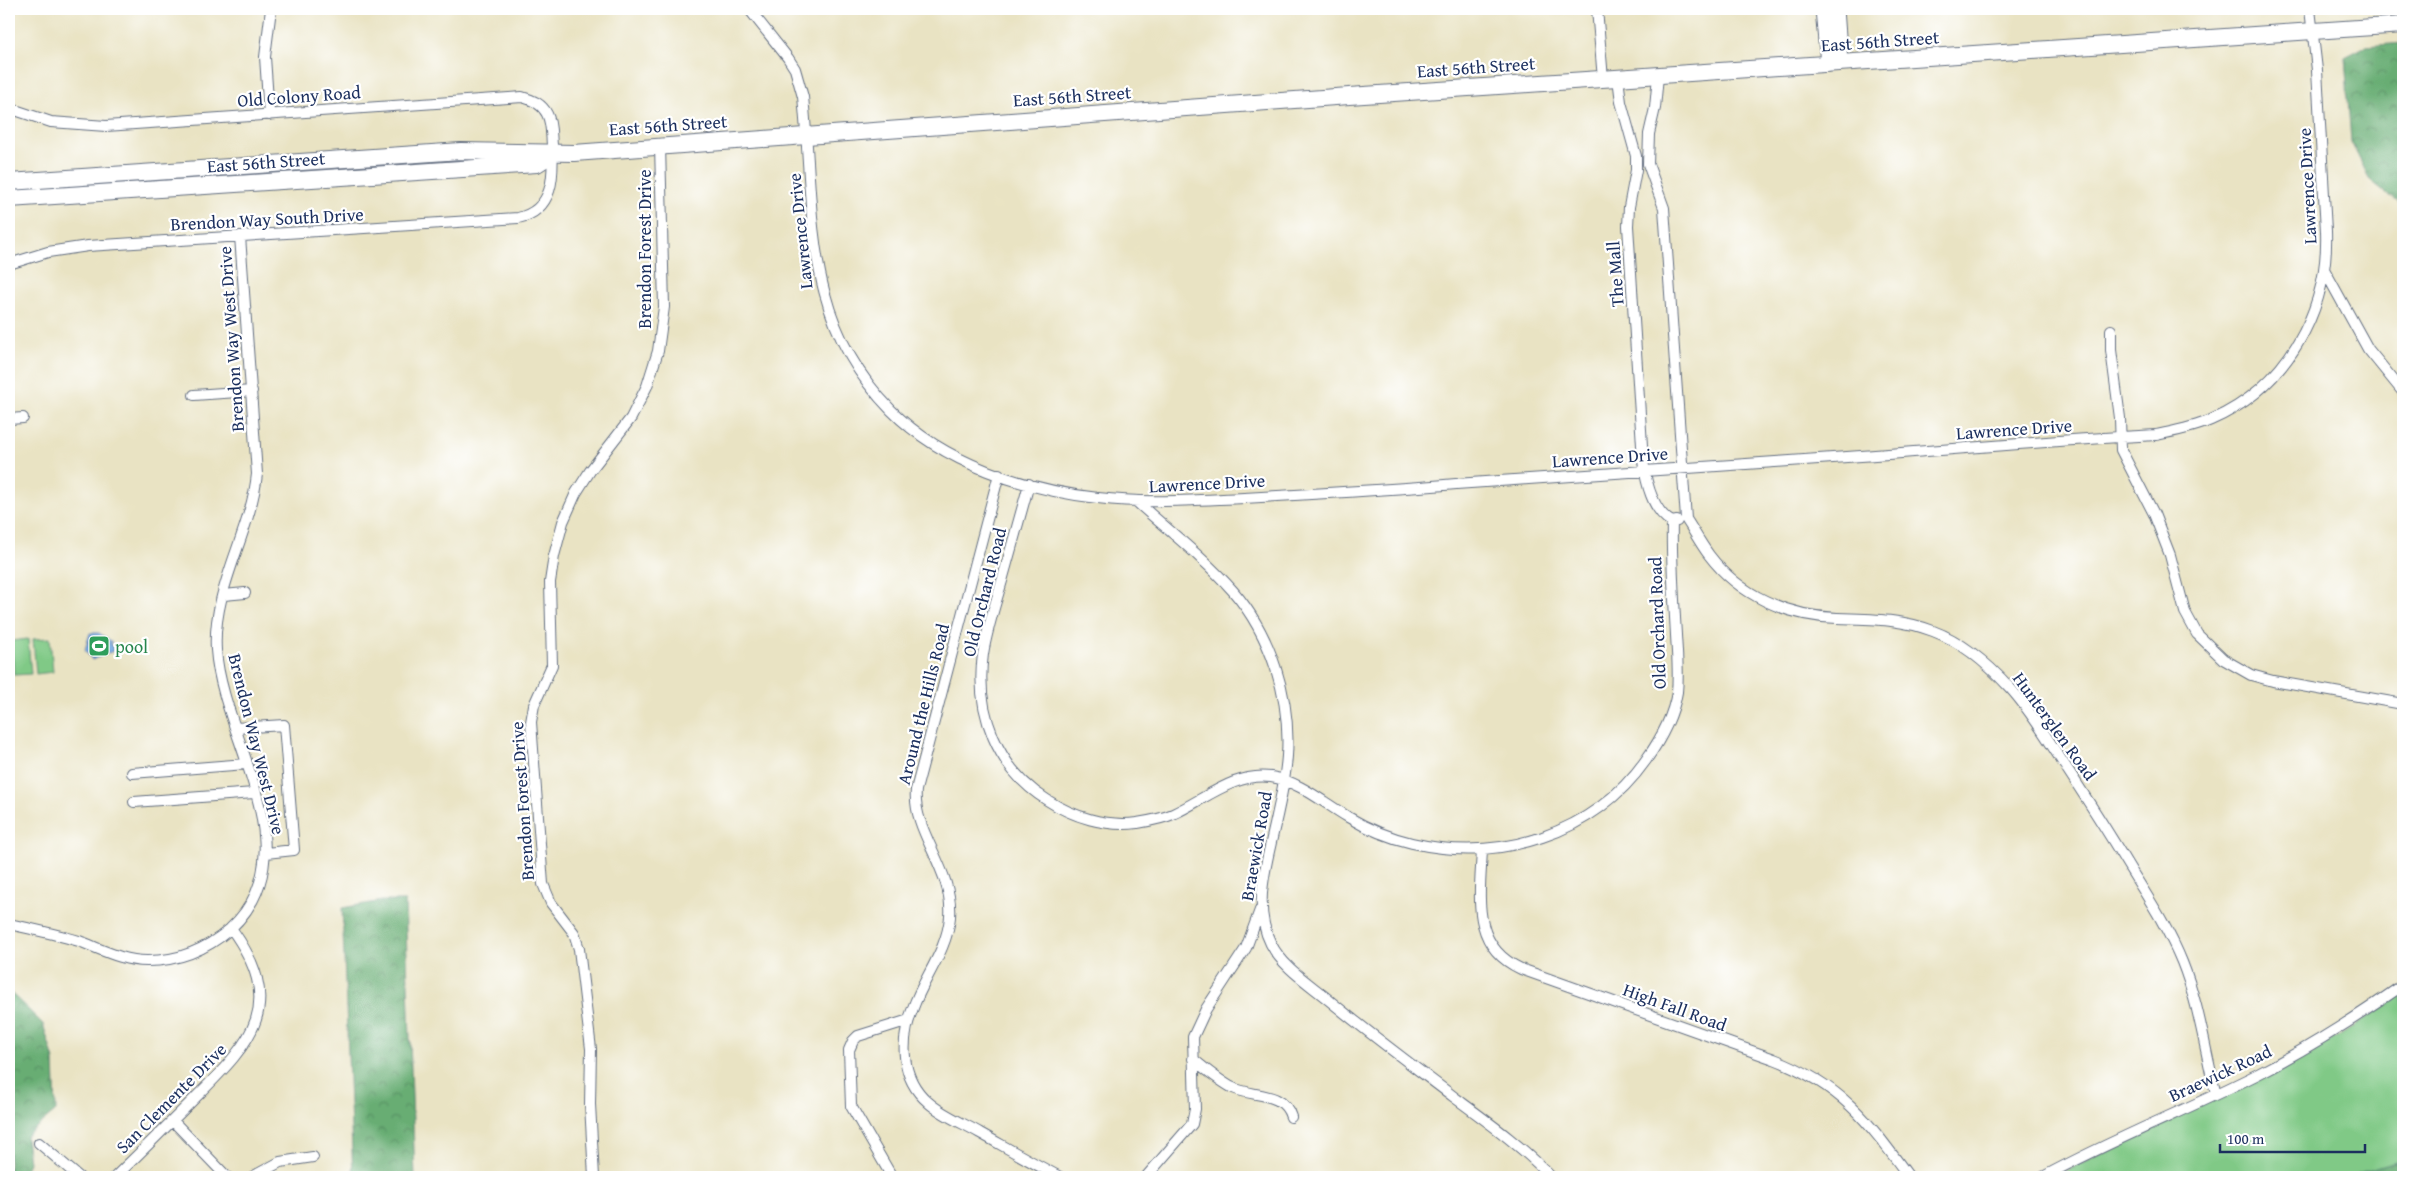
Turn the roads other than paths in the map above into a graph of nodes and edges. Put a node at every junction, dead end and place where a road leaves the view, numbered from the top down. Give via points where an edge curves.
1 (271, 9) edge
2 (749, 9) edge
3 (1597, 9) edge
4 (1823, 9) edge
5 (1836, 9) edge
6 (2310, 9) edge
7 (2403, 26) edge
8 (2313, 32) junction
9 (1834, 64) junction
10 (1658, 76) junction
11 (1611, 79) junction
12 (9, 108) edge
13 (269, 115) junction
14 (1632, 134) junction
15 (1649, 134) junction
16 (807, 135) junction
17 (660, 145) junction
18 (552, 154) junction
19 (1636, 160) junction
20 (1648, 160) junction
21 (9, 182) edge
22 (9, 199) edge
23 (529, 214) joint
24 (240, 236) junction
25 (9, 264) edge
26 (2325, 271) junction
27 (2111, 330) dead end
28 (252, 391) junction
29 (2403, 392) edge
30 (194, 395) dead end
31 (23, 418) dead end
32 (9, 419) edge
33 (2120, 437) junction
34 (1682, 467) junction
35 (1645, 471) junction
36 (999, 474) junction
37 (1029, 484) junction
38 (1137, 502) junction
39 (1686, 519) junction
40 (1672, 522) junction
41 (245, 593) dead end
42 (224, 595) junction
43 (2403, 704) edge
44 (236, 728) junction
45 (246, 764) junction
46 (132, 773) dead end
47 (1284, 780) junction
48 (254, 793) junction
49 (134, 802) dead end
50 (1482, 850) junction
51 (266, 853) junction
52 (1261, 909) junction
53 (9, 924) edge
54 (231, 928) junction
55 (2403, 985) edge
56 (909, 1020) junction
57 (1192, 1059) junction
58 (2216, 1094) junction
59 (1291, 1117) dead end
60 (173, 1121) junction
61 (39, 1144) dead end
62 (313, 1157) dead end
63 (79, 1177) edge
64 (115, 1177) edge
65 (227, 1177) edge
66 (252, 1177) edge
67 (594, 1177) edge
68 (892, 1177) edge
69 (1060, 1177) edge
70 (1146, 1177) edge
71 (1551, 1177) edge
72 (1909, 1177) edge
73 (2043, 1177) edge

1 - 13 street via 265,48
2 - 16 street, Lawrence Drive via 795,69 803,97
3 - 11 street, The Mall
4 - 9 main road
5 - 9 main road
6 - 8 street, Lawrence Drive
7 - 8 main road, East 56th Street
8 - 9 main road, East 56th Street
8 - 26 street, Lawrence Drive via 2326,231
9 - 10 main road, East 56th Street
10 - 11 main road, East 56th Street
10 - 15 street
11 - 14 street, The Mall
11 - 16 main road, East 56th Street
12 - 13 street, Old Colony Road via 51,122 92,126
13 - 18 street, Old Colony Road via 522,97 539,104 547,115
14 - 15 street
14 - 19 street, The Mall
15 - 20 street
16 - 17 main road, East 56th Street
16 - 36 street, Lawrence Drive via 818,273 832,321 847,353 875,394 911,428 948,452
17 - 18 main road, East 56th Street
17 - 67 street, Brendon Forest Drive via 664,307 658,354 631,418 586,476 563,522 550,582 552,665 534,705 531,722 544,888 553,907 572,929 579,949 591,1049
18 - 21 main road, East 56th Street via 461,151
18 - 22 main road, East 56th Street via 537,164
18 - 23 street, Old Colony Road via 550,191 544,203
19 - 20 street
19 - 35 street, The Mall via 1628,226
20 - 34 street via 1664,208
23 - 24 street, Brendon Way South Drive via 518,218
24 - 25 street, Brendon Way South Drive via 74,247
24 - 28 street, Brendon Way West Drive
26 - 29 street via 2368,349
26 - 33 street, Lawrence Drive via 2304,334 2284,364 2252,396 2221,415 2192,427 2156,435
27 - 33 street
28 - 30 street
28 - 42 street, Brendon Way West Drive via 256,487
31 - 32 street
33 - 34 street, Lawrence Drive
33 - 43 street via 2123,455 2163,534 2184,612 2212,651 2234,667 2255,676
34 - 35 street, Lawrence Drive
34 - 39 street, Hunterglen Road
35 - 38 street, Lawrence Drive via 1283,496
35 - 40 street via 1655,502 1665,518
36 - 37 street, Lawrence Drive
36 - 56 street, Around the Hills Road via 916,790 919,817 948,886 950,918 941,952
37 - 38 street, Lawrence Drive via 1082,496
37 - 47 street, Old Orchard Road via 987,636 982,672 983,699 990,730 1003,758 1020,779 1044,799 1071,813 1101,822 1128,824 1165,817 1240,780 1265,776
38 - 47 street, Braewick Road via 1223,580 1244,605 1262,636 1273,661 1284,704 1287,749
39 - 40 street
39 - 58 street, Hunterglen Road via 1714,562 1737,584 1763,601 1807,616 1897,620 1933,630 1978,658 2013,690 2101,819 2173,941 2187,976
40 - 50 street, Old Orchard Road via 1678,682 1671,714 1660,740 1627,784 1592,813 1539,839
41 - 42 street
42 - 44 street, Brendon Way West Drive via 217,624 216,652
44 - 45 street, Brendon Way West Drive
44 - 51 street via 284,725 294,850
45 - 46 street
45 - 48 street, Brendon Way West Drive
47 - 50 street, Old Orchard Road via 1352,820 1389,836 1437,847
47 - 52 street, Braewick Road via 1265,869
48 - 49 street
48 - 51 street, Brendon Way West Drive via 263,824
50 - 72 street, High Fall Road via 1479,910 1482,924 1494,947 1510,963 1782,1062 1810,1076 1840,1096 1866,1120
51 - 54 street, Brendon Way West Drive via 255,894
52 - 57 street via 1242,956 1215,993 1195,1030
52 - 71 street, Braewick Road via 1272,946 1289,966 1355,1021 1500,1131
53 - 54 street, Brendon Way West Drive via 60,936 129,959 146,961 194,952
54 - 60 street, San Clemente Drive via 250,957 256,975 258,1001 254,1024 237,1056
55 - 58 street, Braewick Road via 2323,1038
56 - 68 street via 858,1036 849,1050 852,1110
56 - 69 street, Around the Hills Road via 904,1059 911,1081 924,1099
57 - 59 street via 1233,1088 1273,1097 1289,1108
57 - 70 street via 1195,1109 1192,1124
58 - 73 street, Braewick Road via 2089,1152
60 - 64 street, San Clemente Drive
60 - 65 street
61 - 63 street
62 - 66 street via 280,1162

